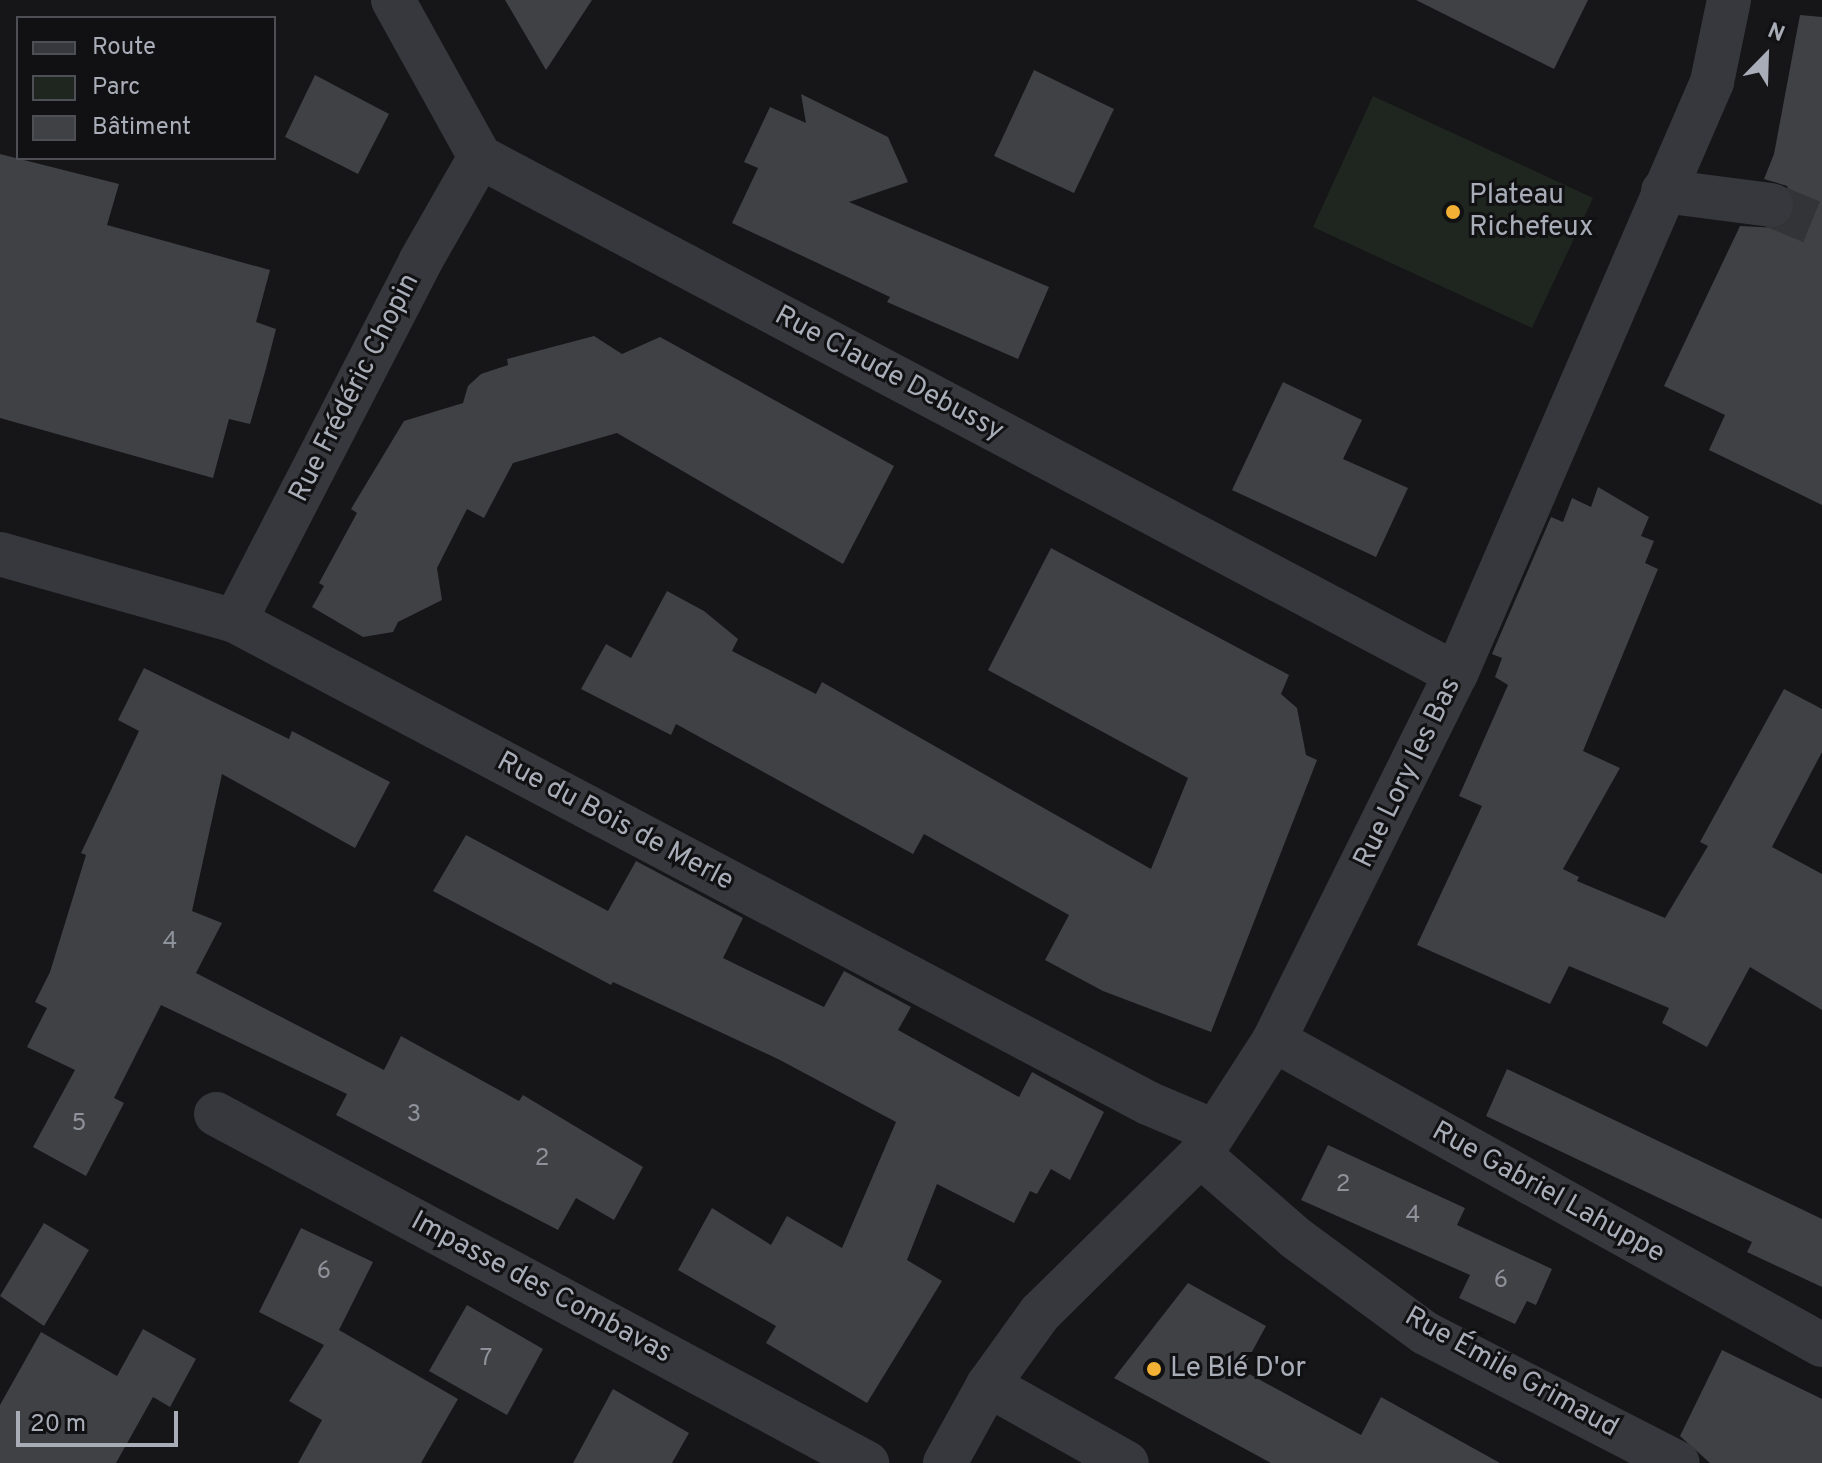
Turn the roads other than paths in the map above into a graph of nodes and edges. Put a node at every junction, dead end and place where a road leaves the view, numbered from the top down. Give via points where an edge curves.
1 (393, 0) edge
2 (1729, 0) edge
3 (480, 157) junction
4 (1663, 191) junction
5 (1771, 205) tunnel mouth
6 (0, 554) edge
7 (235, 621) junction
8 (1456, 674) junction
9 (1274, 1040) junction
10 (216, 1114) dead end
11 (1207, 1143) junction
12 (1822, 1345) edge
13 (988, 1385) junction
14 (867, 1463) edge
15 (945, 1463) edge
16 (1127, 1463) edge
17 (1678, 1463) edge

1 - 3 street
2 - 4 street, Rue Lory les Bas via 1712,82
3 - 7 street, Rue Frédéric Chopin via 420,262
3 - 8 street, Rue Claude Debussy
4 - 5 street
4 - 8 street, Rue Lory les Bas
6 - 7 street, Rue du Bois de Merle
7 - 11 street, Rue du Bois de Merle via 1148,1103
8 - 9 street, Rue Lory les Bas
9 - 11 street, Rue Lory les Bas
9 - 12 street, Rue Gabriel Lahuppe
10 - 14 street, Impasse des Combavas
11 - 13 street, Rue Lory les Bas via 1040,1313
11 - 17 street, Rue Émile Grimaud via 1297,1239 1425,1333
13 - 15 street, Rue Lory les Bas
13 - 16 street

